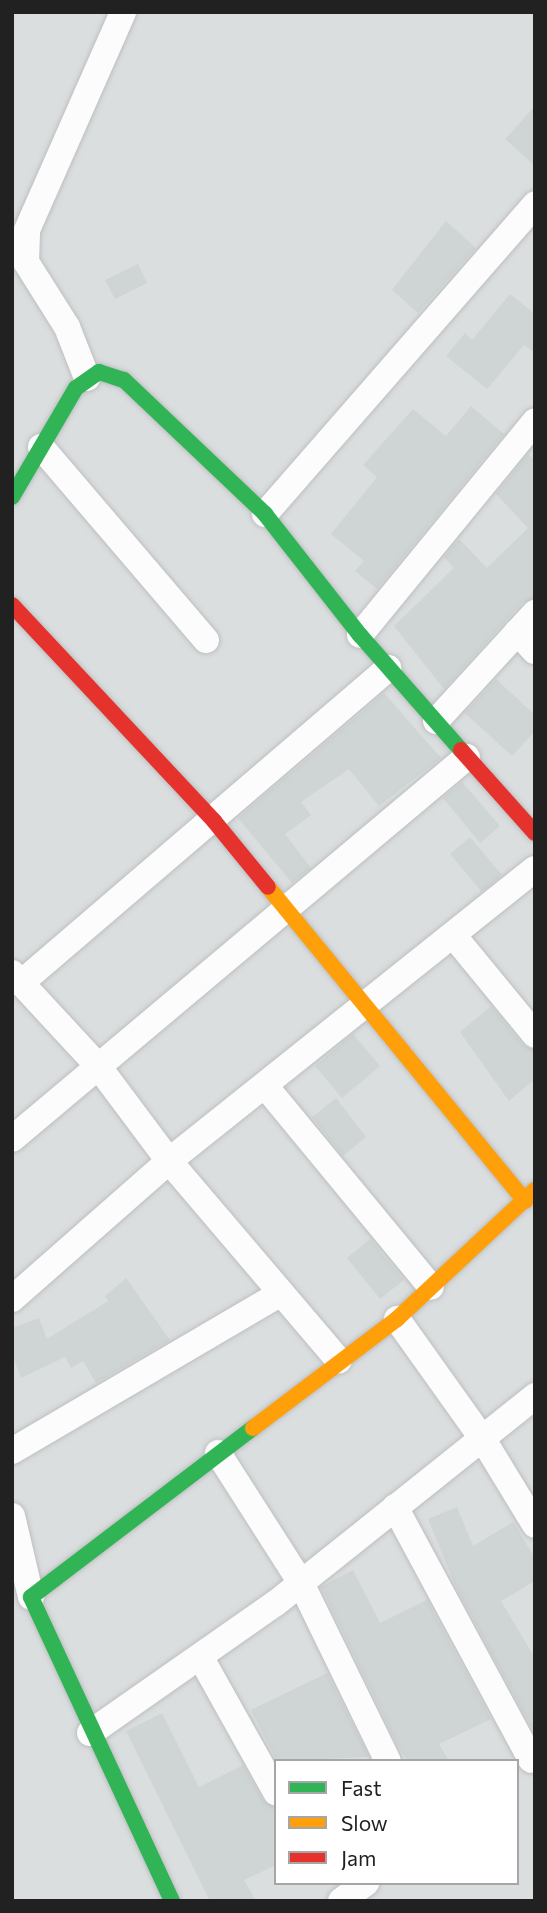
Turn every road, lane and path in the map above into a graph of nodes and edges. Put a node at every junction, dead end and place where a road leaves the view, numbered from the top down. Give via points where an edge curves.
1 (124, 12) edge
2 (535, 204) edge
3 (87, 378) junction
4 (535, 421) edge
5 (41, 447) junction
6 (12, 496) edge
7 (264, 514) junction
8 (12, 605) edge
9 (535, 613) edge
10 (360, 635) junction
11 (206, 640) dead end
12 (526, 641) edge
13 (389, 668) junction
14 (436, 721) junction
15 (467, 757) junction
16 (215, 821) junction
17 (535, 834) edge
18 (535, 869) edge
19 (286, 909) junction
20 (453, 935) junction
21 (17, 978) edge
22 (366, 1005) junction
23 (535, 1035) edge
24 (98, 1066) junction
25 (266, 1087) junction
26 (12, 1139) edge
27 (169, 1161) junction
28 (530, 1195) edge
29 (431, 1287) junction
30 (281, 1293) junction
31 (12, 1298) edge
32 (397, 1319) junction
33 (339, 1361) junction
34 (535, 1396) edge
35 (484, 1441) junction
36 (12, 1451) edge
37 (218, 1453) junction
38 (396, 1507) junction
39 (12, 1516) edge
40 (535, 1525) edge
41 (301, 1583) junction
42 (31, 1597) junction
43 (201, 1658) junction
44 (90, 1733) junction
45 (387, 1759) edge
46 (528, 1762) edge
47 (274, 1787) edge
48 (328, 1885) edge
49 (363, 1885) edge
50 (172, 1901) edge
51 (339, 1901) edge

1 - 3 street via 27,230 26,262 67,327
2 - 7 street
3 - 5 street
3 - 7 street via 110,372 124,380
4 - 10 street
5 - 6 street
5 - 11 street
7 - 10 street
8 - 16 street
9 - 12 street
10 - 13 street
12 - 14 street
13 - 14 street
13 - 16 street
14 - 15 street
15 - 17 street
15 - 19 street
16 - 19 street
16 - 21 street
18 - 20 street
19 - 22 street
19 - 24 street
20 - 22 street
20 - 23 street
21 - 24 street
22 - 25 street
22 - 28 street
24 - 26 street
24 - 27 street
25 - 27 street
25 - 29 street
27 - 30 street
27 - 31 street
28 - 29 street
29 - 32 street
30 - 33 street
30 - 36 street
32 - 33 street
32 - 35 street
33 - 37 street
34 - 35 street
35 - 38 street
35 - 40 street
37 - 41 street
37 - 42 street
38 - 41 street
38 - 46 street
39 - 42 street
41 - 43 street
41 - 45 street
42 - 44 street
43 - 44 street
43 - 47 street
44 - 50 street
48 - 51 street
49 - 51 street

